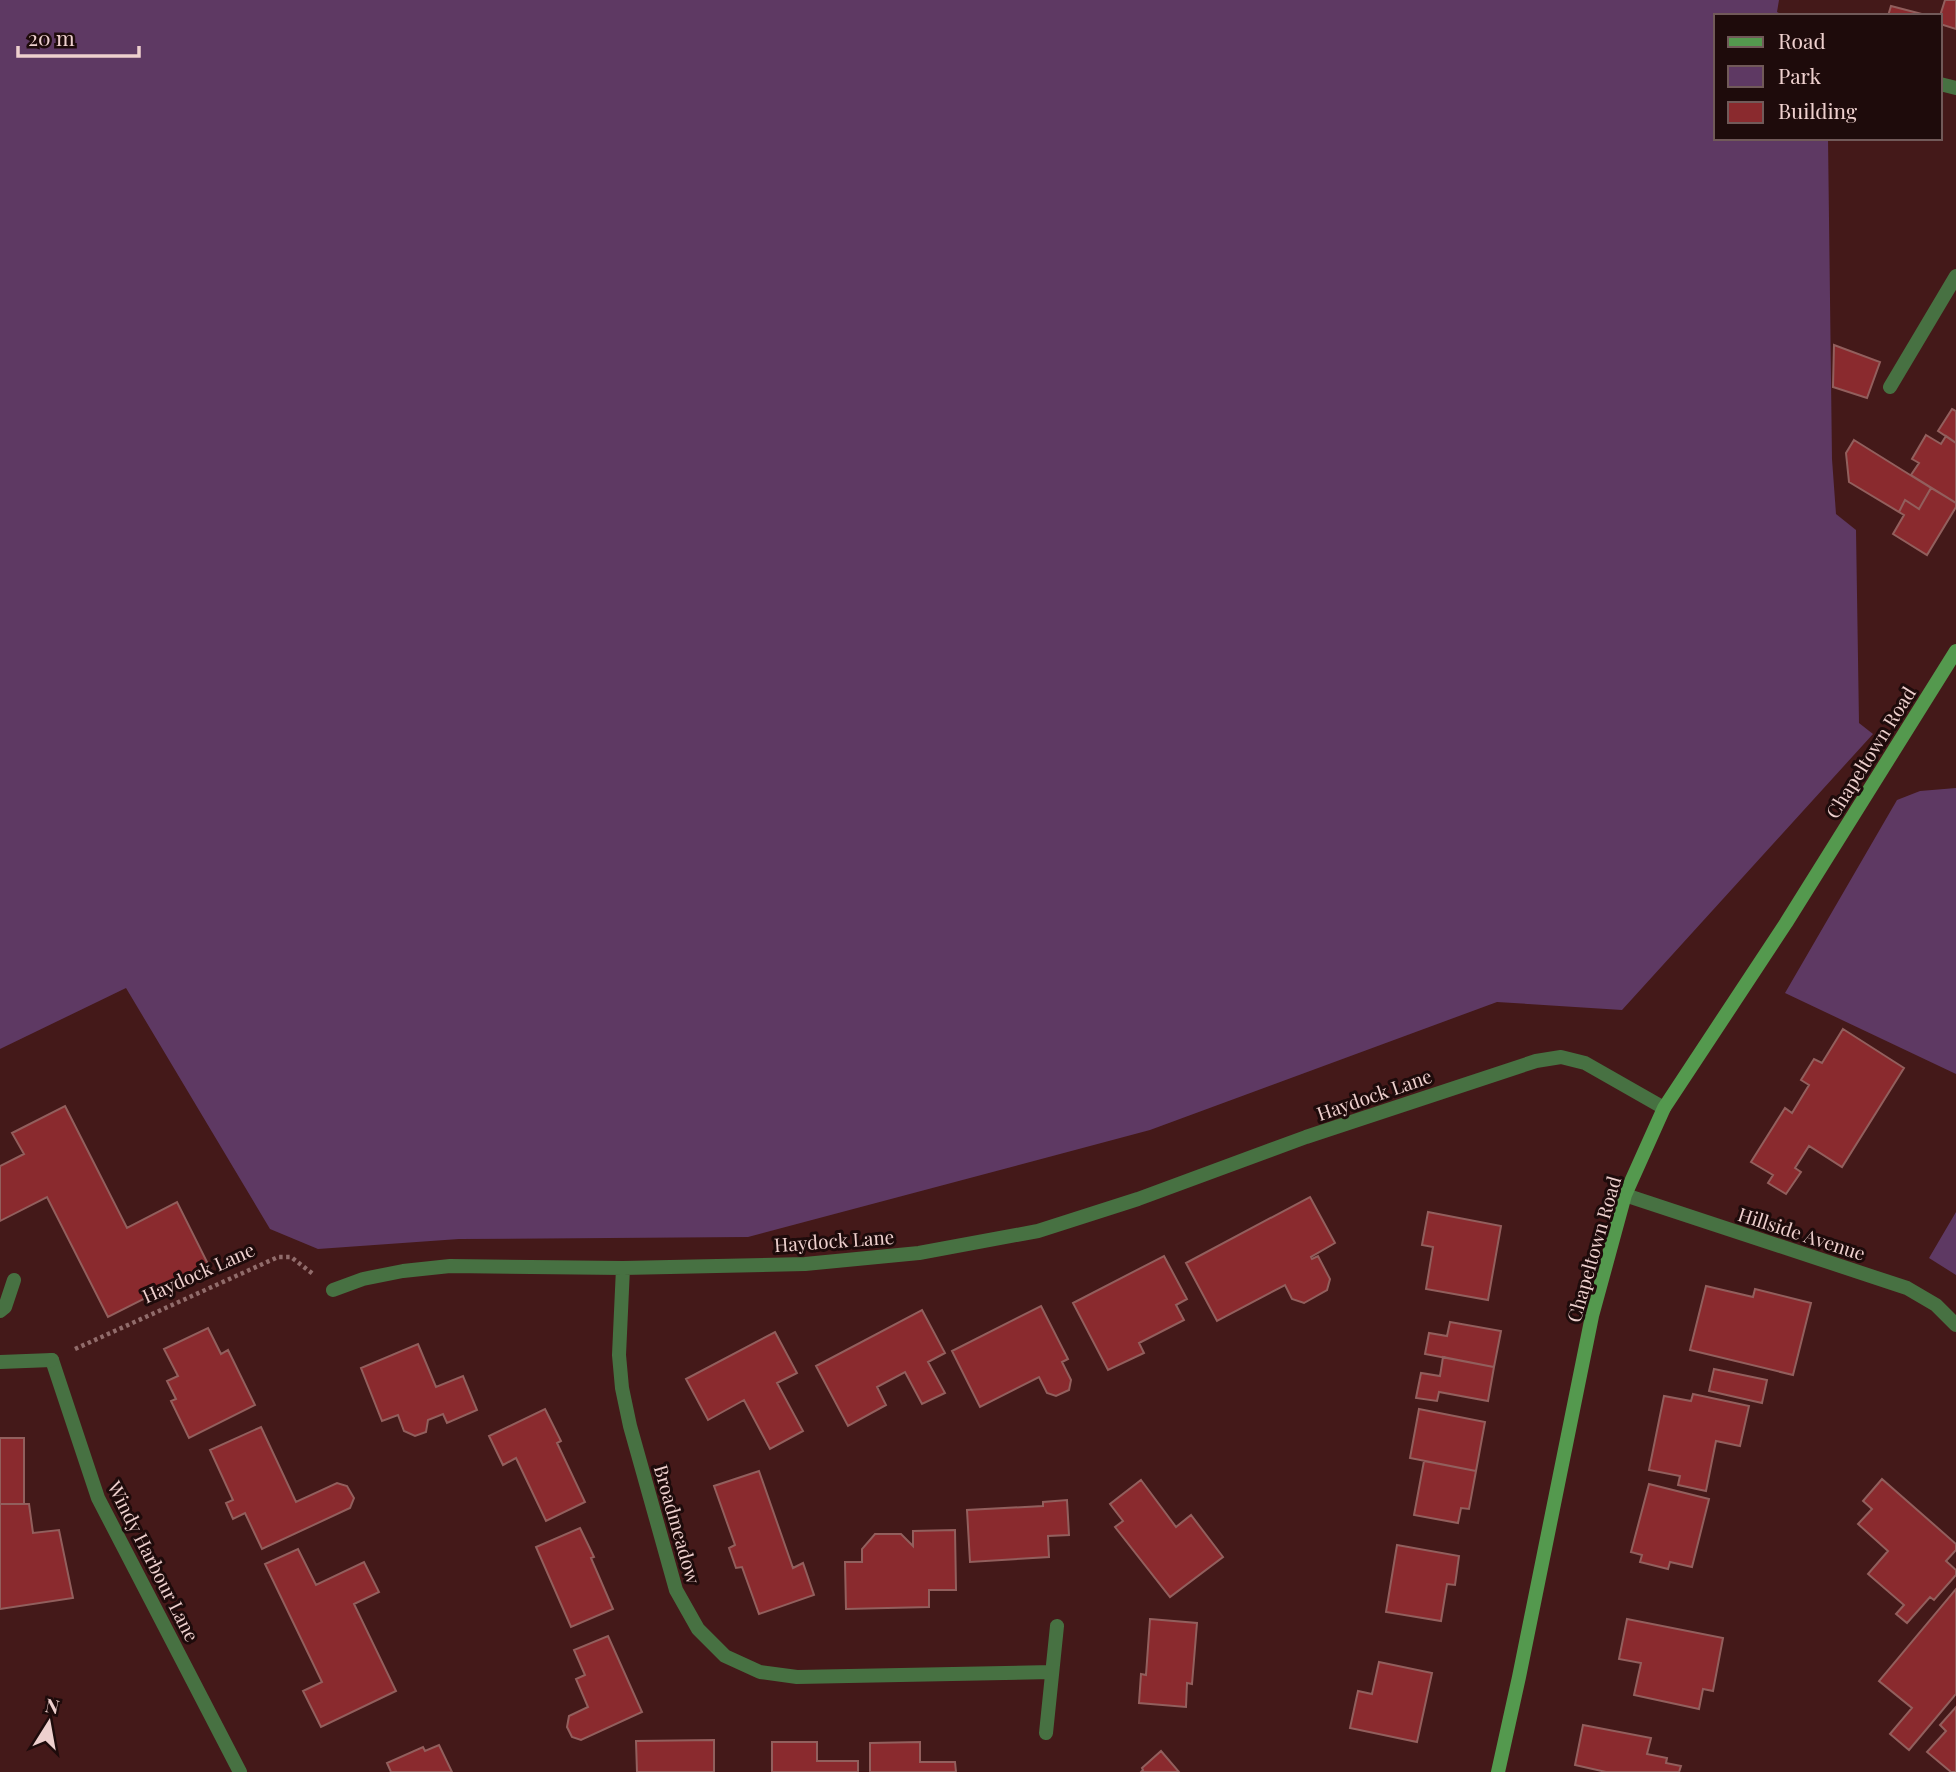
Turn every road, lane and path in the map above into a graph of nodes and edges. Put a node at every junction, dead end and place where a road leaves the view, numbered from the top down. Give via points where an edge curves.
1 (1956, 276) edge
2 (1890, 387) dead end
3 (1956, 651) edge
4 (1664, 1108) junction
5 (1625, 1195) junction
6 (623, 1268) junction
7 (14, 1280) dead end
8 (332, 1290) joint
9 (0, 1311) edge
10 (1956, 1325) edge
11 (51, 1360) junction
12 (0, 1362) edge
13 (1057, 1626) dead end
14 (1052, 1672) junction
15 (1046, 1733) dead end
16 (240, 1772) edge
17 (1498, 1772) edge

1 - 2 street
3 - 4 main road, Chapeltown Road
4 - 5 main road, Chapeltown Road
4 - 6 street, Haydock Lane via 1585,1063 1561,1057 1536,1061 1038,1231 906,1255 806,1264
5 - 10 street, Hillside Avenue via 1907,1288 1936,1305
5 - 17 main road, Chapeltown Road via 1592,1316
6 - 8 street, Haydock Lane via 450,1266 363,1279
6 - 14 street, Broadmeadow via 619,1355 630,1426 676,1590 698,1629 725,1656 760,1672 797,1677
7 - 9 street
8 - 11 path, Haydock Lane via 291,1257 278,1257
11 - 12 street
11 - 16 street, Windy Harbour Lane via 98,1497
13 - 14 street
14 - 15 street

